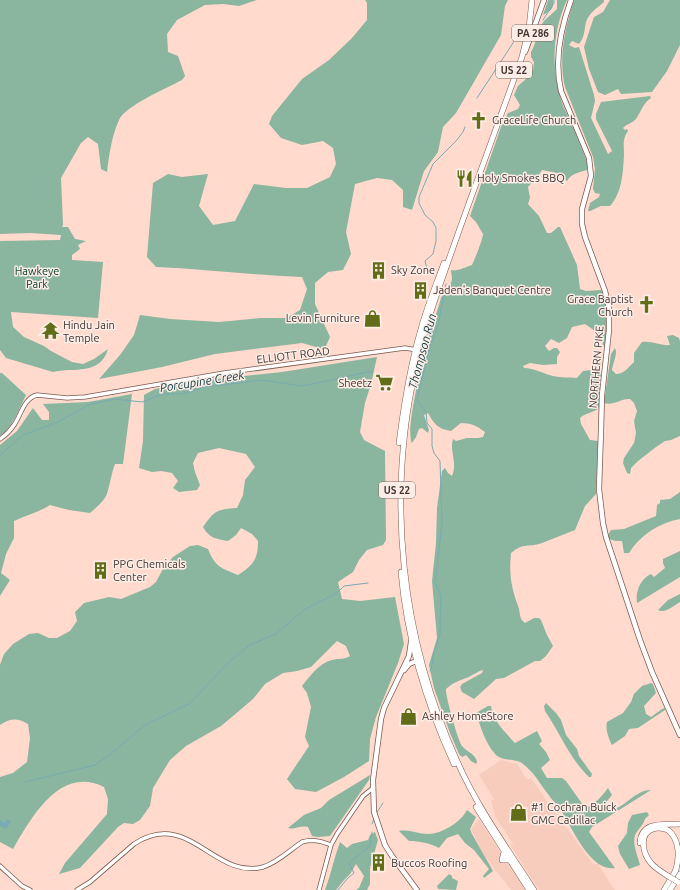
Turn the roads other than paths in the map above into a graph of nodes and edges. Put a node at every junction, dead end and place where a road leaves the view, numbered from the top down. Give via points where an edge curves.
1 (529, 0) edge
2 (532, 0) edge
3 (544, 0) edge
4 (571, 0) edge
5 (519, 65) junction
6 (417, 350) junction
7 (0, 439) edge
8 (411, 642) junction
9 (417, 660) junction
10 (405, 664) junction
11 (401, 674) junction
12 (680, 735) edge
13 (373, 788) junction
14 (680, 824) edge
15 (332, 845) junction
16 (680, 864) edge
17 (0, 866) edge
18 (677, 873) edge
19 (668, 877) junction
20 (679, 884) edge
21 (30, 890) edge
22 (77, 890) edge
23 (319, 890) edge
24 (417, 890) edge
25 (528, 890) edge
26 (534, 890) edge
27 (664, 890) edge
28 (670, 890) edge

1 - 6 highway, US 22 via 519,56 428,305
2 - 5 highway, US 22 via 528,35
3 - 5 main road, PA 286
4 - 12 main road, NORTHERN PIKE via 561,29 558,54 559,81 589,158 591,176 582,209 582,224 605,291 610,315 601,423 599,489 603,524 640,640
5 - 6 highway, US 22
6 - 7 street, ELLIOTT ROAD via 405,348 224,373 85,397 37,395 27,402 15,424
6 - 8 highway, US 22 via 403,411 396,502 402,591
6 - 9 highway, US 22 via 403,443 400,502 406,589
8 - 9 highway, US 22
8 - 10 main road
9 - 10 main road
9 - 11 main road via 408,665
9 - 25 highway, US 22 via 432,712 448,751 474,804
9 - 26 highway, US 22 via 464,776 486,817
10 - 11 main road
11 - 13 main road via 381,719
13 - 15 street via 363,796 339,830
13 - 24 main road via 374,812 385,845
14 - 19 highway via 651,826 643,832 640,840 641,852 647,863
15 - 22 street via 321,841 302,842 268,865 247,868 225,862 189,839 167,834 156,835 134,844
15 - 23 street
16 - 18 highway
17 - 21 street
18 - 19 highway via 679,852 676,839 664,828 650,830 644,840 646,854 654,866
18 - 27 highway
18 - 28 highway
19 - 20 highway, bridge

